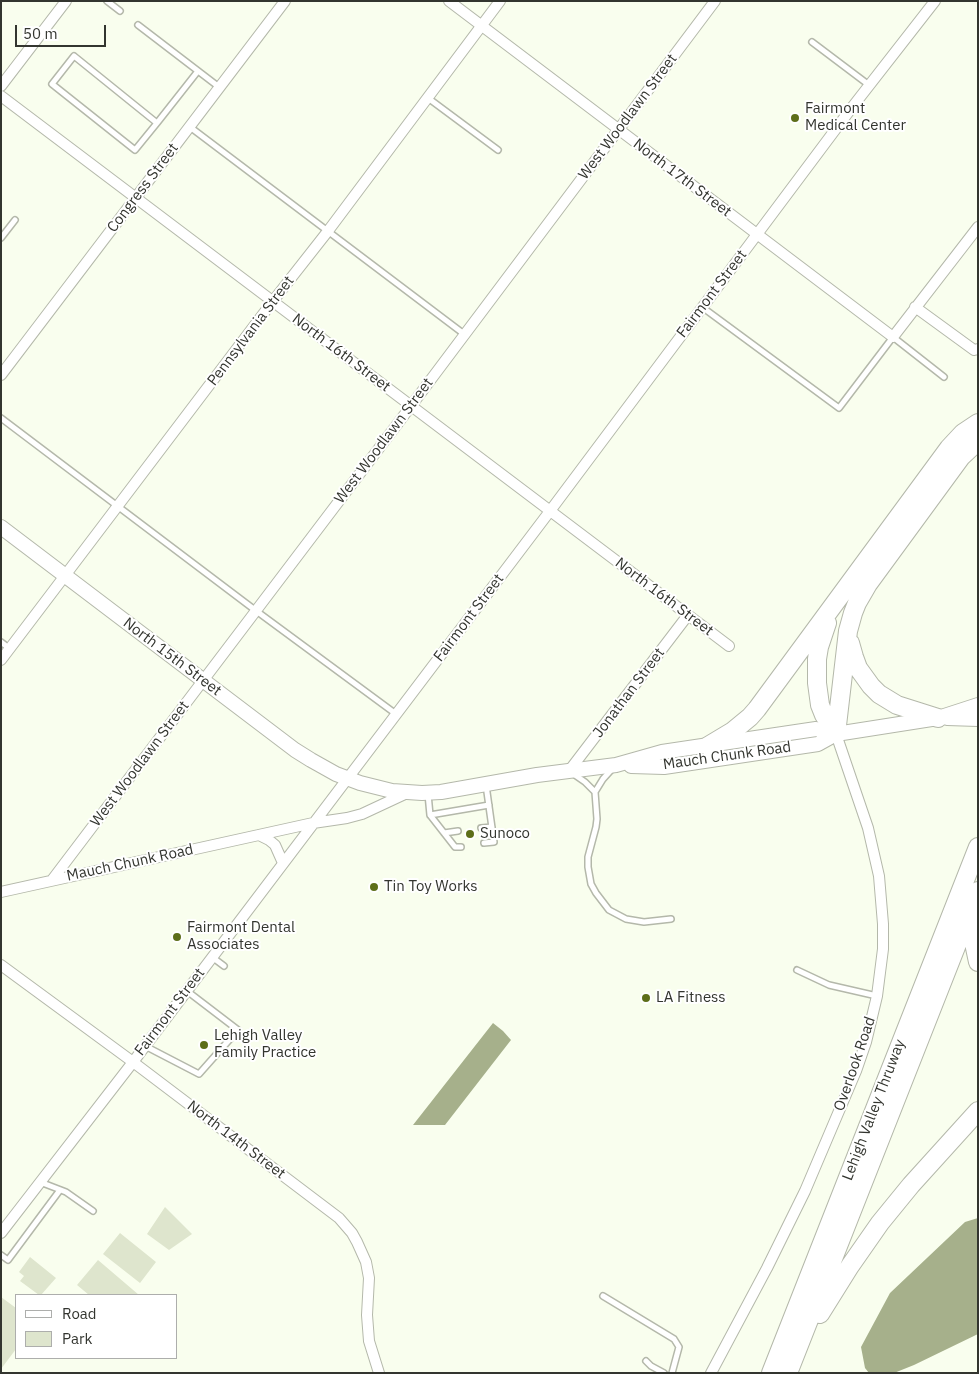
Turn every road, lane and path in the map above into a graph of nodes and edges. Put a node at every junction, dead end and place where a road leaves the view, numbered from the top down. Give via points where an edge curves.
1 (66, 1) edge
2 (107, 1) edge
3 (284, 1) edge
4 (449, 1) edge
5 (500, 1) edge
6 (715, 1) edge
7 (935, 1) edge
8 (120, 11) dead end
9 (138, 25) dead end
10 (482, 26) junction
11 (812, 42) dead end
12 (198, 71) junction
13 (869, 85) junction
14 (1, 86) edge
15 (219, 88) junction
16 (1, 96) edge
17 (428, 98) junction
18 (157, 123) junction
19 (190, 126) junction
20 (618, 130) junction
21 (498, 150) dead end
22 (135, 198) junction
23 (15, 220) dead end
24 (978, 227) edge
25 (328, 231) junction
26 (757, 234) junction
27 (1, 238) edge
28 (273, 301) junction
29 (702, 306) junction
30 (915, 307) junction
31 (465, 334) junction
32 (892, 337) junction
33 (978, 349) edge
34 (1, 375) edge
35 (944, 377) dead end
36 (411, 406) junction
37 (1, 418) edge
38 (978, 423) edge
39 (978, 441) edge
40 (118, 507) junction
41 (550, 510) junction
42 (1, 527) edge
43 (65, 576) junction
44 (836, 602) junction
45 (255, 610) junction
46 (688, 614) junction
47 (848, 631) junction
48 (6, 646) edge
49 (729, 646) dead end
50 (1, 660) edge
51 (203, 680) junction
52 (978, 705) edge
53 (396, 714) junction
54 (938, 718) junction
55 (978, 720) edge
56 (836, 734) junction
57 (708, 746) junction
58 (616, 765) junction
59 (570, 771) junction
60 (347, 778) junction
61 (486, 784) junction
62 (408, 792) junction
63 (595, 792) junction
64 (428, 793) junction
65 (489, 804) junction
66 (430, 816) junction
67 (313, 823) junction
68 (492, 827) junction
69 (481, 828) dead end
70 (458, 831) dead end
71 (444, 833) junction
72 (259, 836) junction
73 (484, 843) dead end
74 (461, 847) dead end
75 (978, 847) edge
76 (283, 863) junction
77 (52, 880) junction
78 (978, 891) edge
79 (1, 892) edge
80 (671, 919) dead end
81 (212, 957) junction
82 (978, 962) edge
83 (1, 965) edge
84 (224, 966) dead end
85 (797, 970) dead end
86 (187, 991) junction
87 (876, 996) junction
88 (144, 1046) junction
89 (133, 1062) junction
90 (978, 1111) edge
91 (40, 1182) junction
92 (60, 1190) junction
93 (93, 1211) dead end
94 (1, 1233) edge
95 (1, 1255) edge
96 (603, 1296) dead end
97 (796, 1353) junction
98 (646, 1361) dead end
99 (379, 1373) edge
100 (664, 1373) edge
101 (672, 1373) edge
102 (711, 1373) edge
103 (771, 1373) edge
104 (788, 1373) edge

1 - 14 street
2 - 8 lane
3 - 15 street, Congress Street
4 - 10 street, North 17th Street
5 - 10 street, Pennsylvania Street
6 - 20 street, West Woodlawn Street
7 - 13 street, Fairmont Street
9 - 12 lane
10 - 17 street, Pennsylvania Street
10 - 20 street, North 17th Street
11 - 13 lane
12 - 15 lane
12 - 18 lane
13 - 26 street, Fairmont Street
15 - 19 street, Congress Street
16 - 22 street, North 16th Street
17 - 21 lane
17 - 25 street, Pennsylvania Street
18 - 18 lane via 74,56 52,84 135,150
19 - 22 street, Congress Street
19 - 25 lane
20 - 26 street, North 17th Street
20 - 31 street, West Woodlawn Street
22 - 28 street, North 16th Street
22 - 34 street, Congress Street
23 - 27 lane
24 - 30 street
25 - 28 street, Pennsylvania Street
25 - 31 lane
26 - 29 street, Fairmont Street
26 - 32 street, North 17th Street
28 - 36 street, North 16th Street
28 - 40 street, Pennsylvania Street
29 - 32 lane via 840,408
29 - 41 street, Fairmont Street
30 - 32 street
30 - 33 street via 974,350
31 - 36 street, West Woodlawn Street
32 - 35 lane
36 - 41 street, North 16th Street
36 - 45 street, West Woodlawn Street
37 - 40 lane
38 - 44 highway via 949,448
39 - 47 highway via 961,457 862,592
40 - 43 street, Pennsylvania Street
40 - 45 lane
41 - 46 street, North 16th Street
41 - 53 street, Fairmont Street
42 - 43 main road, North 15th Street
43 - 48 street, Pennsylvania Street
43 - 51 main road, North 15th Street
44 - 56 highway via 819,647 816,671 820,705
44 - 57 highway via 750,717
45 - 51 street, West Woodlawn Street
45 - 53 lane
46 - 49 street, North 16th Street
46 - 59 street, Jonathan Street
47 - 54 highway via 858,668 879,694 897,705
47 - 56 highway
48 - 50 street, Pennsylvania Street
51 - 60 main road, North 15th Street via 295,750
51 - 77 street, West Woodlawn Street
52 - 54 main road, Mauch Chunk Road
53 - 60 street, Fairmont Street
54 - 55 main road, Mauch Chunk Road
54 - 56 main road, Mauch Chunk Road
56 - 57 main road, Mauch Chunk Road via 816,729
56 - 58 main road, Mauch Chunk Road via 818,744 672,766
56 - 87 street, Overlook Road via 868,828 879,876 884,924
57 - 58 main road, Mauch Chunk Road via 662,752
58 - 59 main road, Mauch Chunk Road
58 - 63 lane
59 - 61 main road, Mauch Chunk Road
59 - 63 lane
60 - 62 main road, Mauch Chunk Road via 375,787
60 - 67 street, Fairmont Street
61 - 64 main road, Mauch Chunk Road
61 - 65 lane
62 - 64 main road, Mauch Chunk Road
62 - 67 street, Mauch Chunk Road via 362,814
63 - 80 lane via 597,819 588,867 596,893 609,910 626,919 644,922
64 - 66 lane
65 - 66 lane
65 - 68 lane
66 - 71 lane
67 - 72 street, Mauch Chunk Road
67 - 76 street, Fairmont Street
68 - 69 lane
68 - 73 lane via 494,842
70 - 71 lane
71 - 74 lane via 455,848
72 - 76 street via 274,845
72 - 77 street, Mauch Chunk Road
75 - 103 highway, Lehigh Valley Thruway
76 - 81 street, Fairmont Street
77 - 79 street, Mauch Chunk Road
78 - 82 highway via 974,943
78 - 97 highway, Lehigh Valley Thruway
81 - 84 lane
81 - 86 street, Fairmont Street
83 - 89 street, North 14th Street
85 - 87 lane via 829,985
86 - 88 street, Fairmont Street
86 - 88 lane via 238,1030 199,1074
87 - 102 street, Overlook Road via 856,1070 809,1182 768,1268
88 - 89 street, Fairmont Street
89 - 91 street, Fairmont Street
89 - 99 street, North 14th Street via 339,1218 352,1233 369,1278 369,1341
90 - 97 highway via 880,1223
91 - 92 lane
91 - 94 street, Fairmont Street
92 - 93 lane
92 - 95 lane via 8,1260
96 - 101 lane via 674,1338 679,1346
97 - 104 highway, Lehigh Valley Thruway
98 - 100 lane

